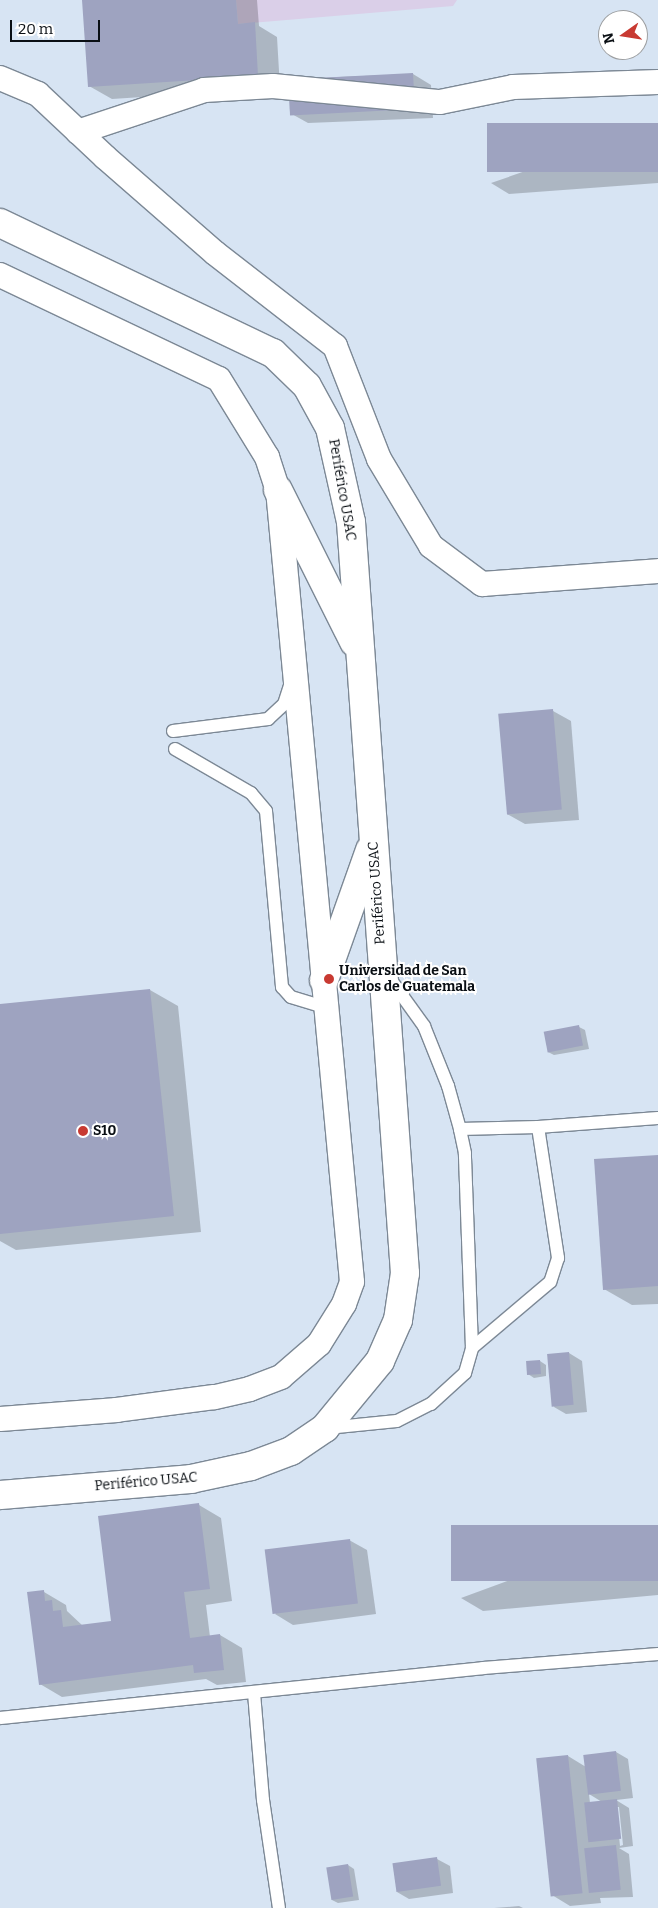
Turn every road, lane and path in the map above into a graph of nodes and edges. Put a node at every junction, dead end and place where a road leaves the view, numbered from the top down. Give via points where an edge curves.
1 (0, 78) edge
2 (658, 82) edge
3 (78, 132) junction
4 (0, 223) edge
5 (0, 275) edge
6 (278, 490) junction
7 (658, 571) edge
8 (360, 655) junction
9 (295, 669) junction
10 (173, 732) dead end
11 (175, 749) dead end
12 (374, 840) junction
13 (383, 969) junction
14 (324, 980) junction
15 (327, 1008) junction
16 (658, 1118) edge
17 (538, 1127) junction
18 (460, 1129) junction
19 (472, 1348) junction
20 (0, 1420) edge
21 (325, 1428) junction
22 (0, 1494) edge
23 (658, 1654) edge
24 (254, 1693) junction
25 (0, 1718) edge
26 (279, 1908) edge

1 - 3 street via 38,94
2 - 3 street via 513,87 440,102 273,86 204,90
3 - 7 street via 215,253 335,346 379,459 431,546 445,557 482,584
4 - 8 street, Periférico USAC via 273,353 307,386 330,428 351,522
5 - 6 street via 219,379 267,457
6 - 8 street
6 - 9 street
8 - 12 street, Periférico USAC
9 - 10 lane via 284,704 268,719
9 - 14 street
11 - 15 lane via 251,793 266,811 282,988 291,997
12 - 13 street, Periférico USAC
12 - 14 street
13 - 18 lane via 424,1026 448,1086
13 - 21 street, Periférico USAC via 405,1273 398,1320 380,1361
14 - 15 street
15 - 20 street via 352,1282 344,1304 319,1344 281,1377 250,1389 127,1409
16 - 17 lane
17 - 18 lane
17 - 19 lane via 558,1258 550,1282
18 - 19 lane via 465,1153
19 - 21 lane via 465,1373 431,1404 397,1421
21 - 22 street, Periférico USAC via 291,1451 251,1466 191,1480
23 - 24 lane via 483,1668
24 - 25 lane
24 - 26 lane via 263,1800

